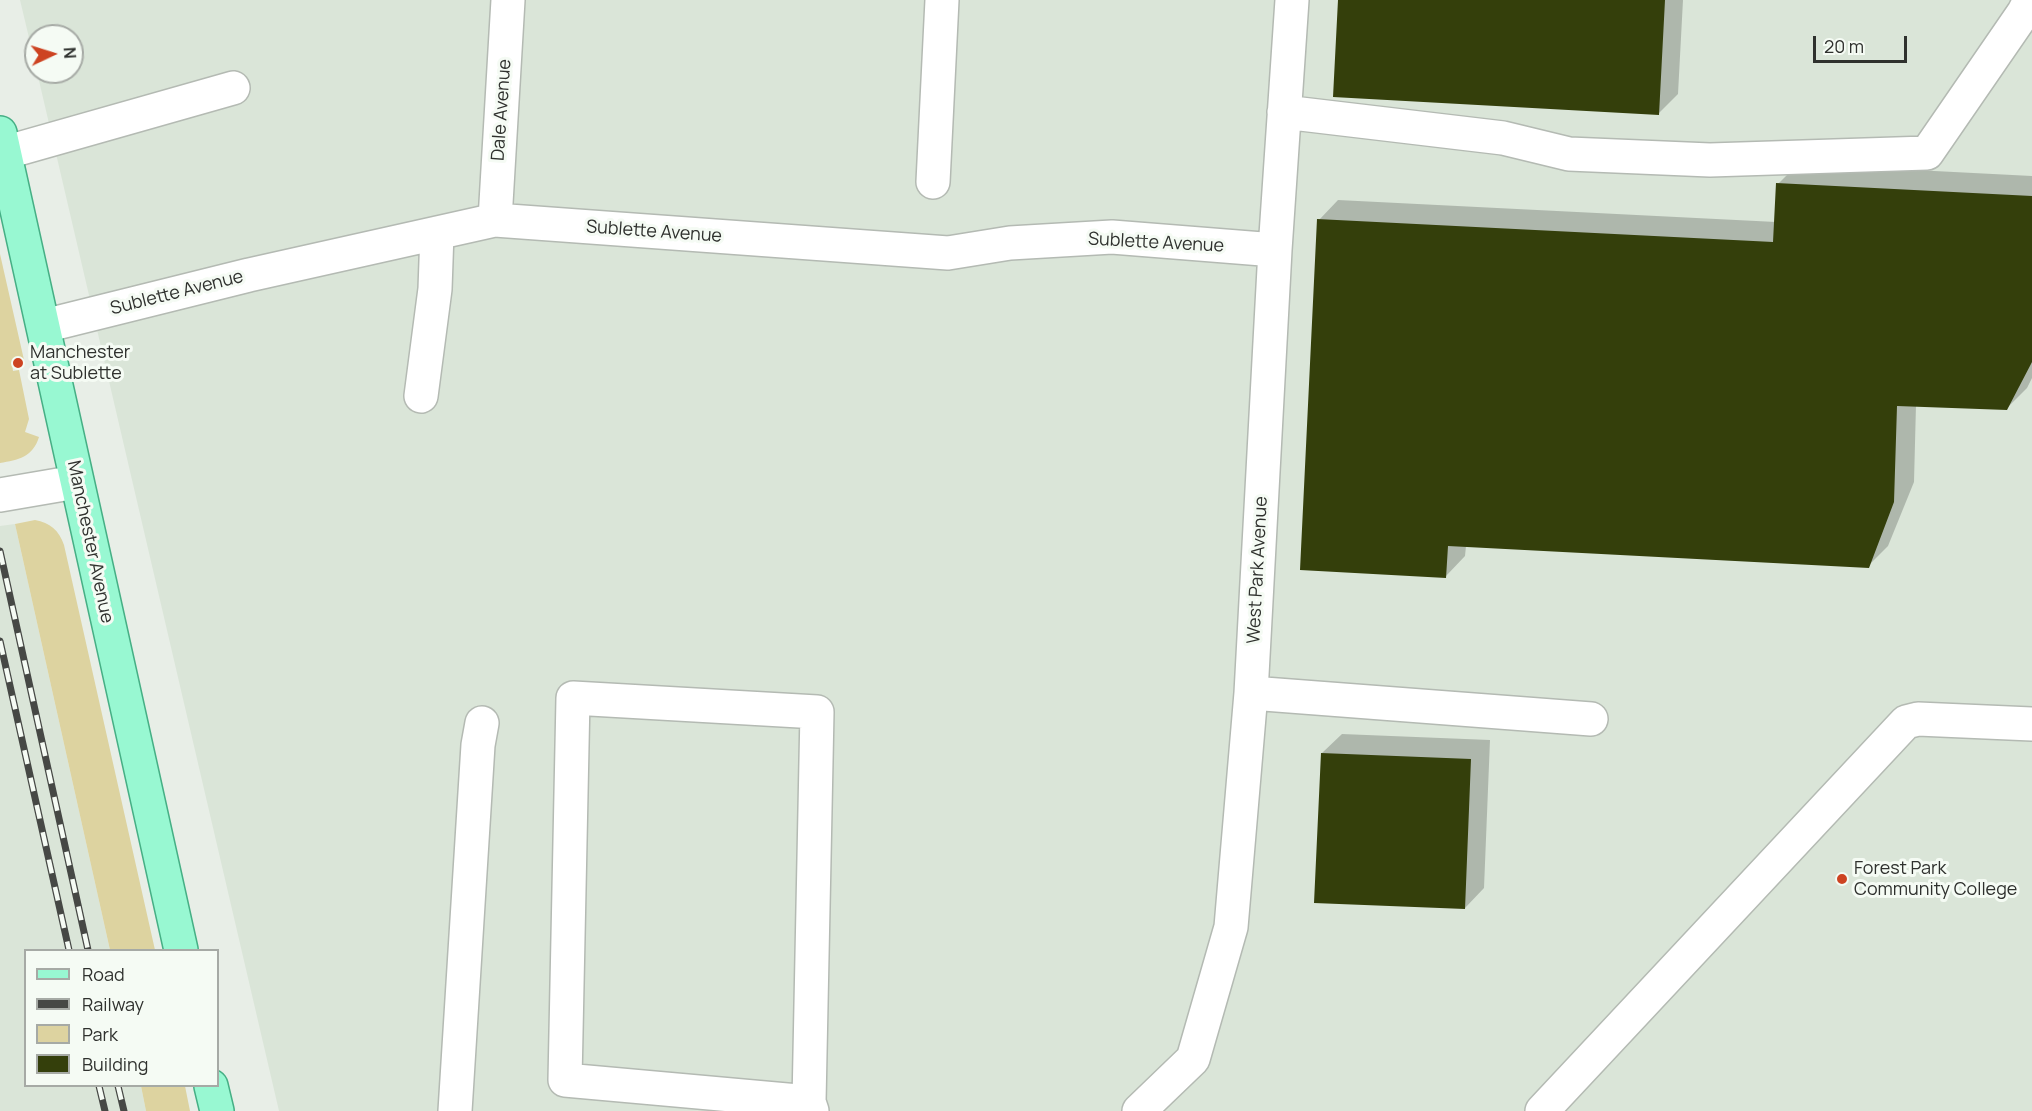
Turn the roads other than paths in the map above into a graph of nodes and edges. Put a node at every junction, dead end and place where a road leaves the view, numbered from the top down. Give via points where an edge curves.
1 (508, 0) edge
2 (942, 0) edge
3 (1292, 0) edge
4 (2030, 0) edge
5 (233, 88) dead end
6 (1284, 111) junction
7 (2, 143) edge
8 (933, 182) dead end
9 (495, 220) junction
10 (437, 234) junction
11 (1275, 250) junction
12 (44, 326) junction
13 (421, 396) dead end
14 (76, 482) junction
15 (0, 495) edge
16 (1251, 693) junction
17 (1591, 719) dead end
18 (482, 723) dead end
19 (2032, 724) edge
20 (181, 949) edge
21 (212, 1087) edge
22 (810, 1106) edge
23 (217, 1111) edge
24 (455, 1111) edge
25 (1139, 1111) edge
26 (1542, 1111) edge

1 - 9 street, Dale Avenue
2 - 8 street
3 - 6 street, West Park Avenue
4 - 6 street via 1927,153 1710,160 1569,154 1503,138
5 - 7 street
6 - 11 street, West Park Avenue
7 - 12 main road, Manchester Avenue
9 - 10 street, Sublette Avenue
9 - 11 street, Sublette Avenue via 948,253 1010,243 1112,237
10 - 12 street, Sublette Avenue
10 - 13 street via 435,289
11 - 16 street, West Park Avenue
12 - 14 main road, Manchester Avenue
14 - 15 street
14 - 20 main road, Manchester Avenue
16 - 17 street
16 - 25 street, West Park Avenue via 1232,927 1193,1059
18 - 24 street
19 - 26 street via 1918,719 1906,722
21 - 23 main road
22 - 22 street via 565,1080 573,698 817,712

